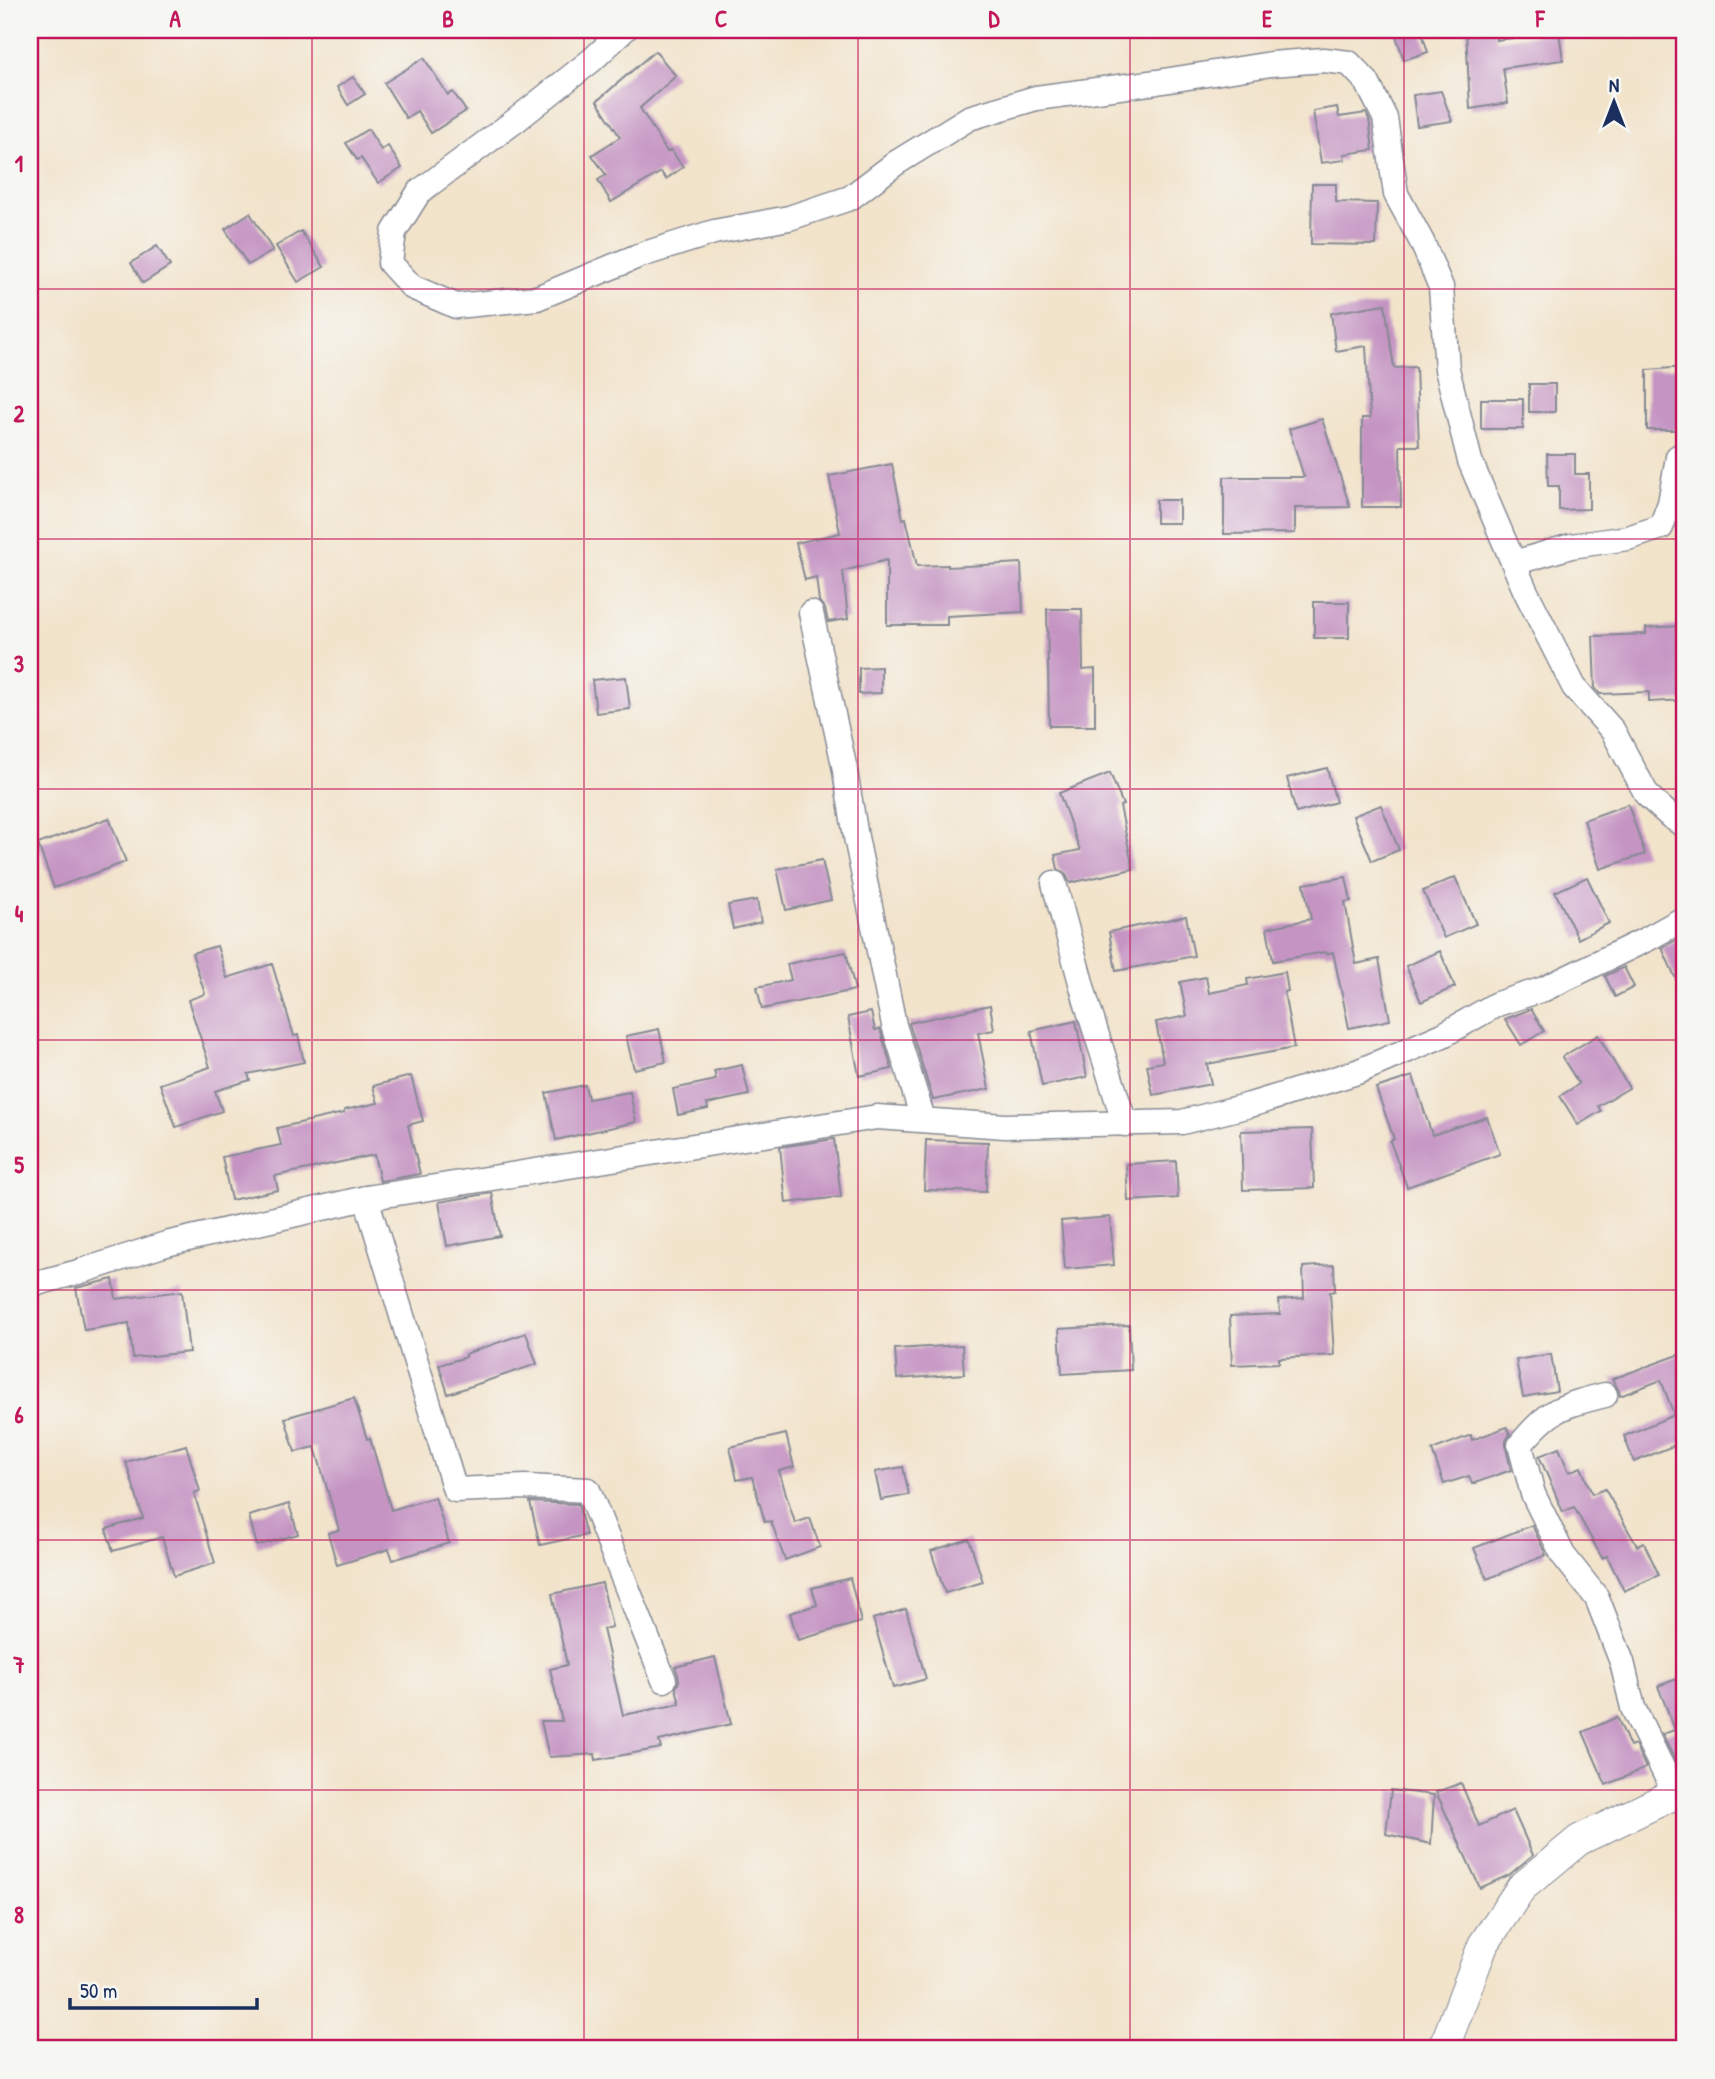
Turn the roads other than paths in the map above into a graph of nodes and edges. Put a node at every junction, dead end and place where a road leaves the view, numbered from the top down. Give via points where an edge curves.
1 (624, 30) edge
2 (1685, 453) edge
3 (1514, 563) junction
4 (811, 613) dead end
5 (1685, 826) edge
6 (1054, 883) dead end
7 (1685, 918) edge
8 (923, 1119) junction
9 (1125, 1125) junction
10 (366, 1198) junction
11 (30, 1284) edge
12 (1605, 1395) dead end
13 (664, 1680) dead end
14 (1680, 1791) edge
15 (1441, 2049) edge

1 - 3 street via 515,121 419,192 394,232 390,262 412,287 456,306 537,298 638,256 850,198 969,118 1036,98 1271,64 1349,63 1367,82 1385,118 1395,194 1441,287 1447,369 1470,461
2 - 3 street via 1678,457 1661,527
3 - 5 street via 1574,687 1613,731 1647,795
4 - 8 street via 894,1025
6 - 9 street
7 - 9 street via 1544,989 1497,1004 1443,1035 1357,1072 1182,1122
8 - 9 street via 1005,1126
8 - 10 street via 877,1117
10 - 11 street via 166,1244
10 - 13 street via 455,1490 588,1490
12 - 14 street via 1558,1408 1520,1445 1533,1494 1563,1555 1597,1598 1622,1662 1633,1708
14 - 15 street via 1579,1840 1521,1888 1483,1945

